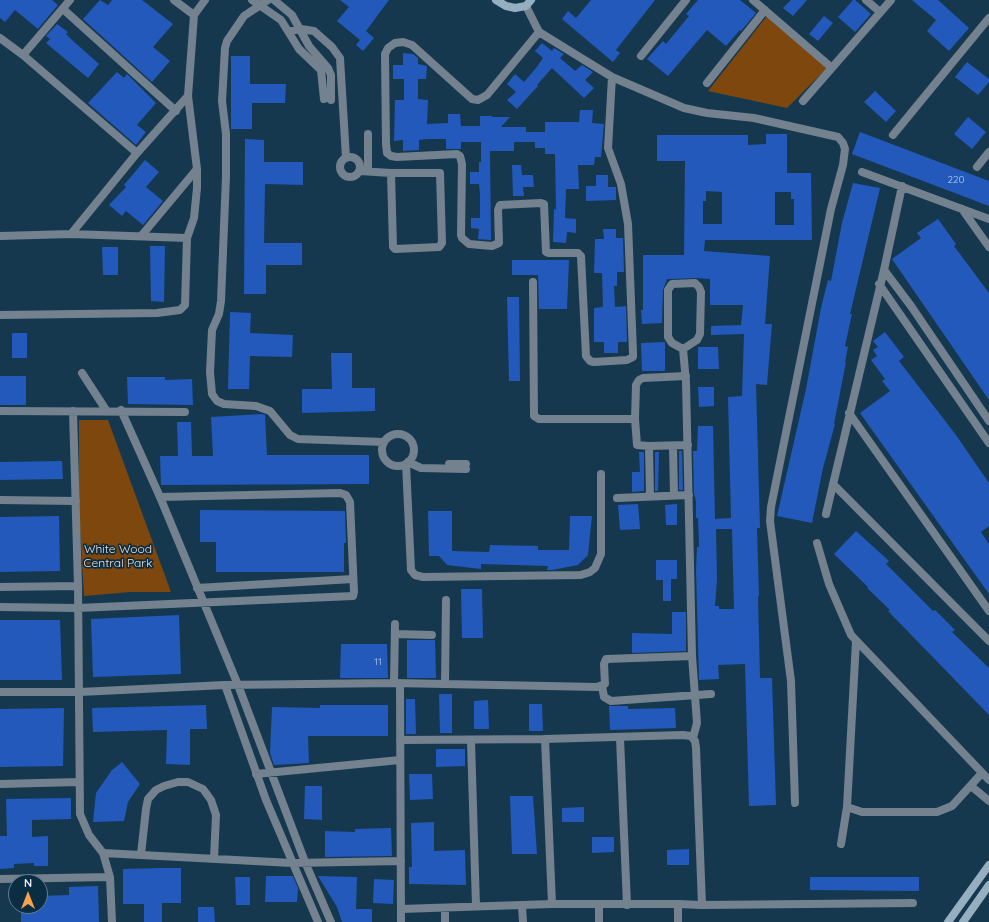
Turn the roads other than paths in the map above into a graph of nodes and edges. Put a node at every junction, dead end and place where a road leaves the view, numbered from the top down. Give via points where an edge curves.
1 (70, 0) edge
2 (174, 0) edge
3 (205, 0) edge
4 (252, 0) edge
5 (268, 0) edge
6 (274, 0) edge
7 (496, 0) edge
8 (686, 0) edge
9 (753, 0) edge
10 (866, 0) edge
11 (891, 0) edge
12 (528, 3) edge
13 (261, 6) junction
14 (63, 9) junction
15 (765, 10) junction
16 (880, 12) junction
17 (194, 15) junction
18 (989, 18) edge
19 (301, 28) junction
20 (289, 31) junction
21 (539, 32) junction
22 (0, 38) edge
23 (23, 56) junction
24 (641, 56) dead end
25 (832, 68) junction
26 (612, 77) junction
27 (707, 84) dead end
28 (188, 96) junction
29 (803, 101) dead end
30 (176, 111) junction
31 (368, 134) dead end
32 (893, 135) dead end
33 (989, 152) edge
34 (137, 154) junction
35 (346, 158) junction
36 (977, 167) dead end
37 (197, 169) junction
38 (360, 170) junction
39 (368, 171) junction
40 (862, 172) dead end
41 (391, 173) junction
42 (902, 186) junction
43 (962, 209) junction
44 (989, 219) edge
45 (71, 234) junction
46 (142, 235) junction
47 (0, 236) edge
48 (187, 238) junction
49 (989, 247) edge
50 (884, 270) junction
51 (533, 282) dead end
52 (880, 284) junction
53 (0, 315) edge
54 (683, 349) junction
55 (82, 373) dead end
56 (686, 376) junction
57 (106, 410) junction
58 (121, 410) junction
59 (0, 411) edge
60 (73, 411) junction
61 (185, 412) dead end
62 (849, 413) junction
63 (636, 419) junction
64 (989, 421) edge
65 (384, 442) junction
66 (989, 443) edge
67 (688, 445) junction
68 (649, 446) junction
69 (673, 446) junction
70 (408, 461) junction
71 (466, 467) dead end
72 (601, 474) dead end
73 (833, 484) junction
74 (674, 495) junction
75 (690, 495) junction
76 (650, 496) junction
77 (160, 497) junction
78 (617, 498) dead end
79 (0, 500) edge
80 (76, 501) junction
81 (826, 514) dead end
82 (818, 543) dead end
83 (353, 580) junction
84 (78, 586) junction
85 (0, 587) edge
86 (197, 588) junction
87 (446, 600) dead end
88 (204, 603) junction
89 (0, 607) edge
90 (78, 608) junction
91 (989, 611) edge
92 (395, 624) dead end
93 (395, 634) junction
94 (432, 635) dead end
95 (856, 641) junction
96 (989, 641) edge
97 (692, 656) junction
98 (397, 683) junction
99 (445, 684) junction
100 (225, 685) junction
101 (238, 685) junction
102 (602, 686) junction
103 (0, 692) edge
104 (80, 692) junction
105 (711, 694) dead end
106 (696, 696) junction
107 (620, 738) junction
108 (693, 738) junction
109 (545, 739) junction
110 (400, 740) junction
111 (471, 741) junction
112 (400, 760) junction
113 (271, 773) junction
114 (982, 773) junction
115 (256, 774) junction
116 (989, 780) edge
117 (79, 782) junction
118 (0, 784) edge
119 (972, 786) junction
120 (989, 801) edge
121 (795, 803) dead end
122 (847, 807) junction
123 (841, 844) dead end
124 (103, 853) junction
125 (141, 854) junction
126 (214, 859) junction
127 (401, 861) junction
128 (305, 862) junction
129 (292, 863) junction
130 (989, 865) edge
131 (110, 877) junction
132 (0, 879) edge
133 (989, 885) edge
134 (913, 903) dead end
135 (552, 904) junction
136 (599, 904) junction
137 (678, 904) junction
138 (627, 905) junction
139 (702, 905) junction
140 (476, 906) junction
141 (522, 906) junction
142 (445, 908) junction
143 (401, 909) junction
144 (112, 922) edge
145 (318, 922) edge
146 (331, 922) edge
147 (401, 922) edge
148 (445, 922) edge
149 (523, 922) edge
150 (599, 922) edge
151 (678, 922) edge
152 (948, 922) edge
153 (963, 922) edge

1 - 14 street
2 - 17 street
3 - 17 street
4 - 13 street
5 - 13 street
6 - 19 street
7 - 12 main road via 515,8
8 - 24 street
9 - 15 street
10 - 16 street
11 - 16 street
12 - 21 street
13 - 20 street via 281,20
13 - 65 street via 244,16 227,40 225,48 222,101 226,134 226,176 220,306 212,330 212,394 217,401 224,404 256,406 270,411 290,435 298,439
14 - 23 street
14 - 30 street
15 - 25 street
15 - 27 street
16 - 25 street
17 - 28 street
18 - 32 street
19 - 20 street
19 - 20 street via 309,46 330,71 327,100 321,70 299,48
19 - 35 street via 318,34 340,58
21 - 26 street
21 - 26 street via 487,95 478,100 472,99 412,45 403,42 388,48 385,54 387,153 397,157 457,154 460,156 461,234 469,244 492,246 499,243 500,205 544,204 546,252 578,253 581,256 586,356 594,362 627,360 633,356 628,224 622,184 608,148
22 - 23 street
23 - 34 street
25 - 29 street
26 - 121 street via 684,108 754,118 838,137 845,150 844,165 832,210 771,507 770,521 791,681
28 - 30 street
28 - 37 street
30 - 34 street
31 - 39 street
33 - 36 street
34 - 45 street
35 - 38 street via 355,159 360,164
35 - 38 street via 340,166 343,175 352,177
37 - 46 street
37 - 48 street via 196,206
38 - 39 street
39 - 41 street
40 - 42 street
41 - 41 street via 393,247 395,249 441,246 440,174
42 - 43 street
42 - 50 street
43 - 44 street
43 - 49 street
45 - 46 street
45 - 47 street
46 - 48 street
48 - 53 street via 186,296 185,305 180,310 157,313
50 - 52 street
50 - 64 street
51 - 63 street via 534,416 539,419
52 - 62 street
52 - 66 street
54 - 54 street via 697,340 700,334 701,292 695,283 672,284 668,290 668,337 672,343
54 - 56 street
55 - 57 street
56 - 63 street via 639,380 636,385
56 - 67 street
57 - 58 street
57 - 60 street
58 - 61 street
58 - 77 street
59 - 60 street
60 - 80 street
62 - 73 street
62 - 91 street
63 - 68 street via 637,445
65 - 70 street via 382,451 386,460 394,466
65 - 70 street via 393,435 403,436 411,442 413,448
67 - 69 street
67 - 75 street
68 - 69 street
68 - 76 street
69 - 74 street
70 - 71 street
70 - 72 street via 411,570 415,575 423,577 581,575 590,572 601,554
73 - 81 street
73 - 96 street
74 - 75 street
74 - 76 street
75 - 97 street
76 - 78 street
77 - 83 street via 340,493 346,495 350,502
77 - 86 street
79 - 80 street
80 - 84 street
82 - 95 street via 821,561 836,604
83 - 86 street
83 - 88 street via 354,592 350,598
84 - 85 street
84 - 90 street
86 - 88 street
87 - 99 street
88 - 90 street
88 - 101 street
89 - 90 street
90 - 104 street
92 - 93 street
93 - 94 street
93 - 98 street
95 - 114 street
95 - 122 street
97 - 102 street via 606,659 605,681
97 - 106 street
98 - 99 street
98 - 101 street
98 - 110 street
99 - 102 street
100 - 101 street
100 - 104 street
100 - 115 street
101 - 113 street
102 - 106 street via 604,697 611,701
103 - 104 street
104 - 117 street
105 - 106 street
106 - 108 street via 698,723
107 - 108 street via 684,735
107 - 109 street
107 - 138 street
108 - 139 street via 696,748
109 - 111 street
109 - 135 street
110 - 111 street
110 - 112 street
111 - 140 street
112 - 113 street
112 - 127 street
113 - 115 street
113 - 128 street
114 - 116 street
114 - 119 street
115 - 129 street
117 - 118 street
117 - 124 street via 81,819
119 - 120 street
119 - 122 street via 952,806 937,812 862,812
122 - 123 street
124 - 125 street
124 - 131 street
125 - 126 street
125 - 126 street via 148,799 164,786 188,782 203,789 211,800 216,815
126 - 129 street
127 - 128 street
127 - 143 street
128 - 129 street
128 - 146 street
129 - 145 street
130 - 152 main road
131 - 132 street
131 - 144 street
133 - 153 main road
134 - 139 street
135 - 136 street
135 - 141 street
136 - 138 street
136 - 150 street
137 - 138 street
137 - 139 street
137 - 151 street
140 - 141 street
140 - 142 street
141 - 149 street
142 - 143 street
142 - 148 street
143 - 147 street

